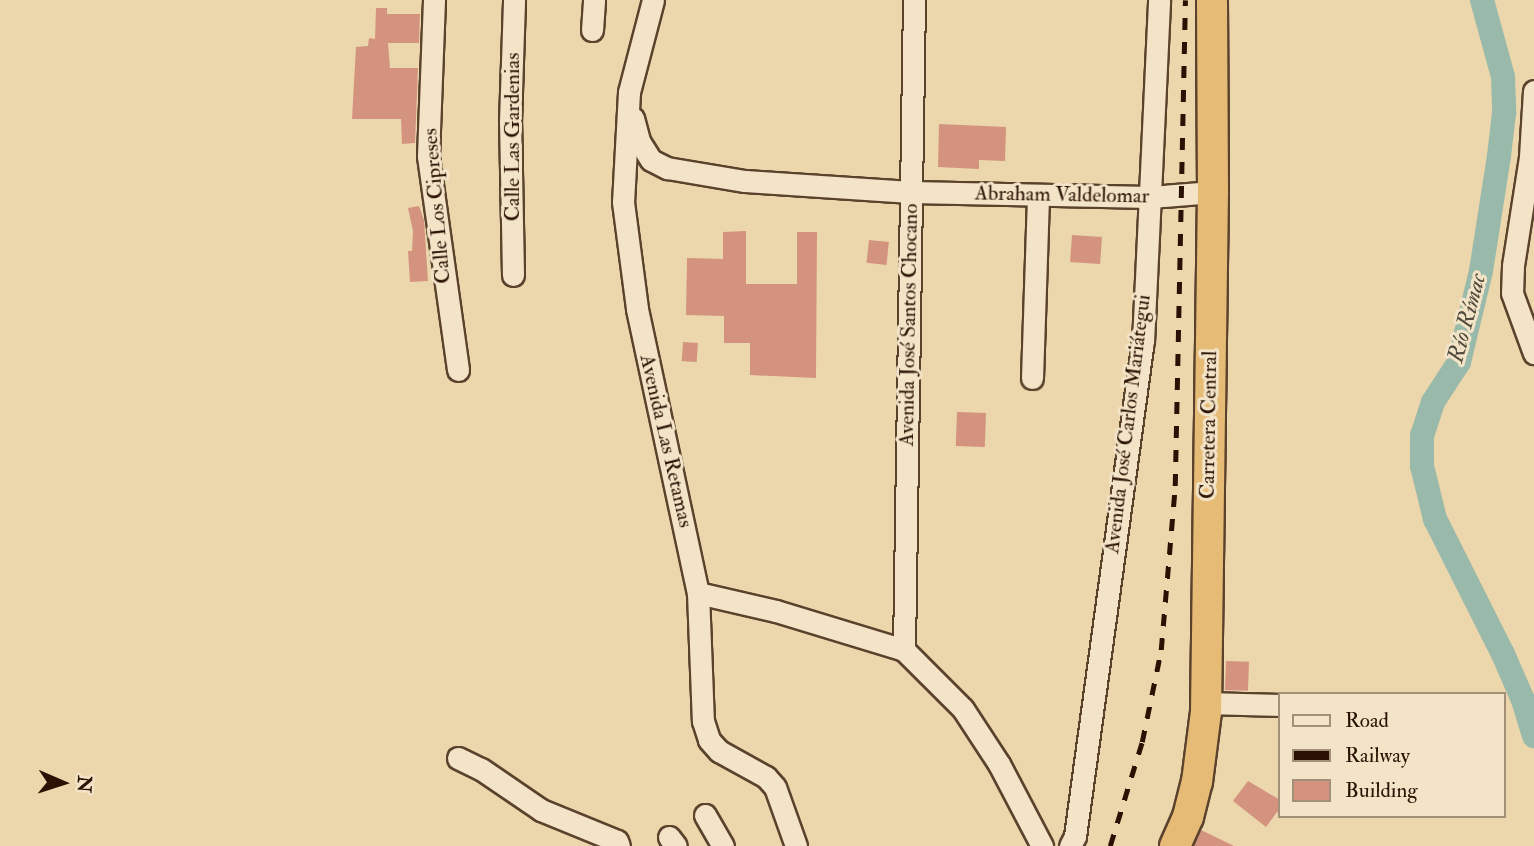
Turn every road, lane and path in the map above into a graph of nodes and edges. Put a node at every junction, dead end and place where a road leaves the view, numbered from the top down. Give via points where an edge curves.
1 (434, 0) edge
2 (514, 0) edge
3 (594, 0) edge
4 (653, 0) edge
5 (914, 0) edge
6 (1159, 0) edge
7 (1212, 0) edge
8 (592, 30) dead end
9 (1534, 91) edge
10 (629, 92) junction
11 (911, 192) junction
12 (1213, 192) junction
13 (1038, 195) junction
14 (1150, 197) junction
15 (513, 275) dead end
16 (1534, 353) edge
17 (458, 370) dead end
18 (1032, 378) dead end
19 (698, 593) junction
20 (904, 650) junction
21 (1206, 703) junction
22 (1278, 705) edge
23 (458, 758) dead end
24 (705, 815) dead end
25 (619, 846) edge
26 (723, 846) edge
27 (796, 846) edge
28 (1042, 846) edge
29 (1070, 846) edge
30 (1175, 846) edge

1 - 17 street, Calle Los Cipreses via 428,156
2 - 15 street, Calle Las Gardenias via 510,122
3 - 8 street
4 - 10 street, Avenida Las Retamas
5 - 11 street, Avenida José Santos Chocano
6 - 14 street, Avenida José Carlos Mariátegui
7 - 12 highway, Carretera Central
9 - 16 street via 1512,293
10 - 11 street, Abraham Valdelomar via 639,141 651,160 667,168 745,181
10 - 19 street, Avenida Las Retamas via 623,202 637,309
11 - 13 street, Abraham Valdelomar
11 - 20 street, Avenida José Santos Chocano
12 - 14 street, Abraham Valdelomar
12 - 21 highway, Carretera Central
13 - 14 street, Abraham Valdelomar
13 - 18 street
14 - 29 street, Avenida José Carlos Mariátegui via 1143,342
19 - 20 street
19 - 27 street, Avenida Las Retamas via 700,684 709,740 775,787
20 - 28 street via 963,709 999,764
21 - 22 street
21 - 30 highway, Carretera Central via 1197,782
23 - 25 street via 541,810 617,841
24 - 26 street

